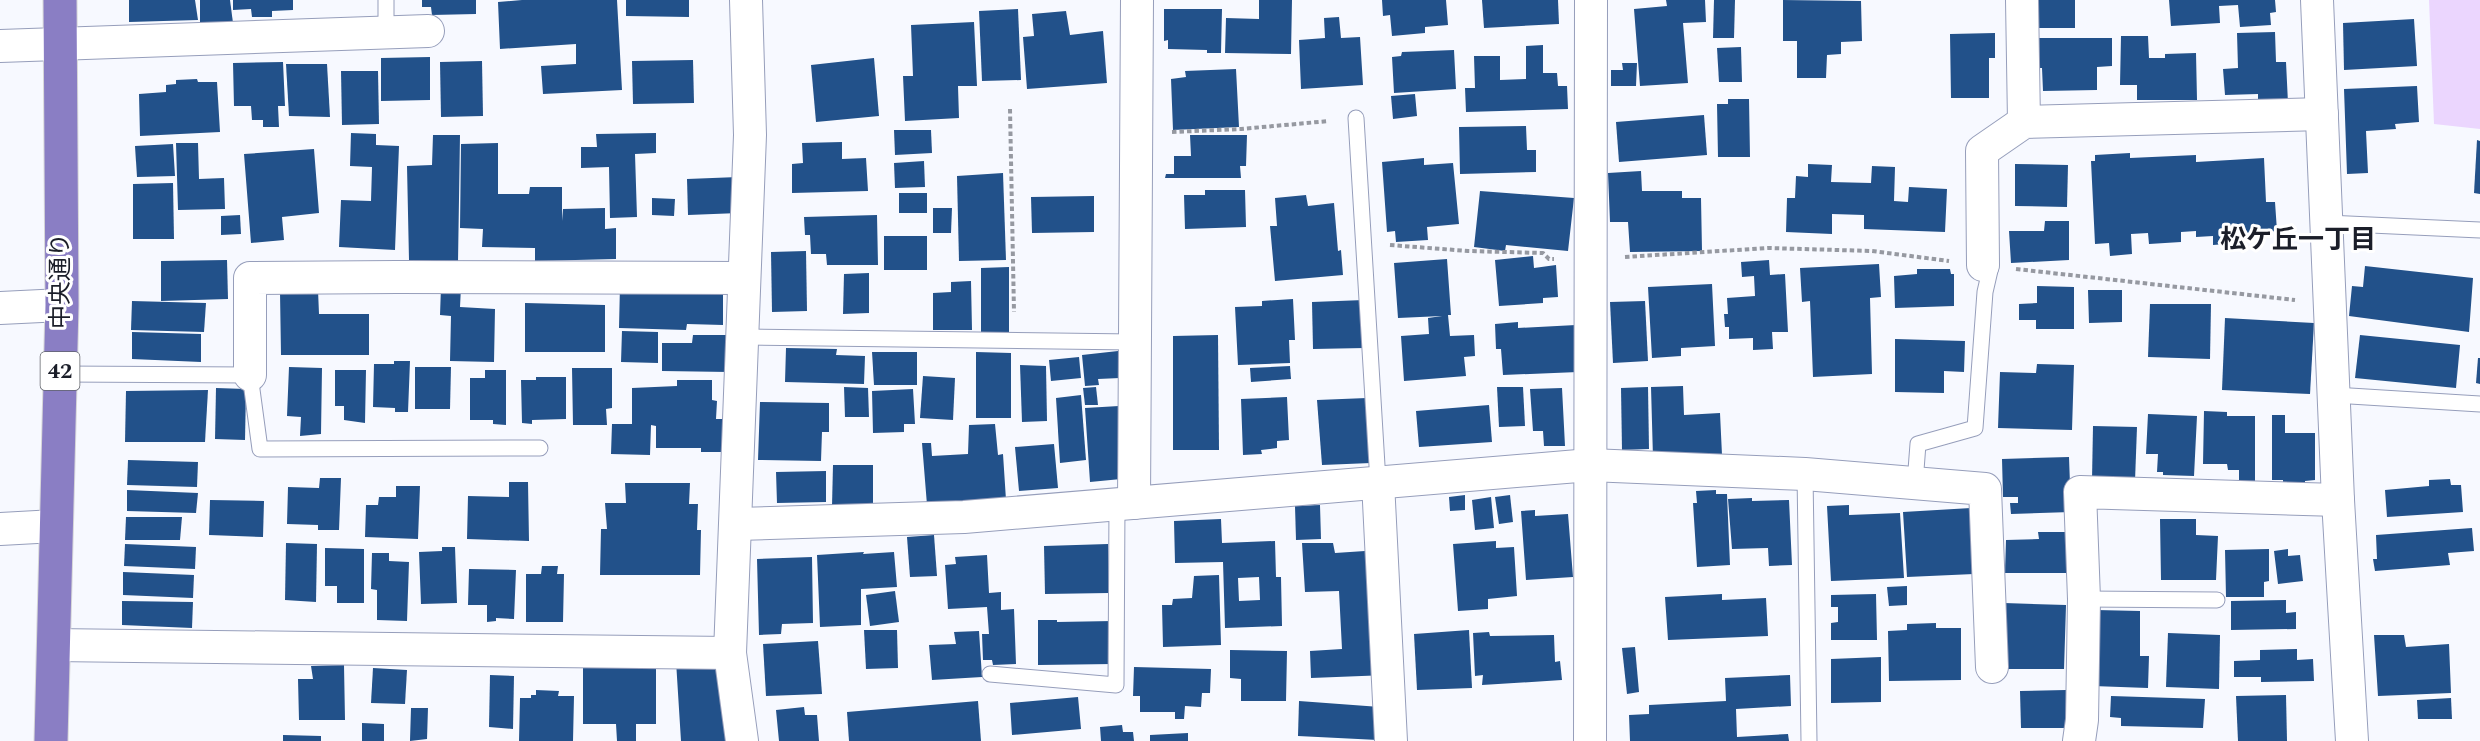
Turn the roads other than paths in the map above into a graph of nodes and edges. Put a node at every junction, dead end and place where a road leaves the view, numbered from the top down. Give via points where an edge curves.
1 (60, 0) edge
2 (386, 0) edge
3 (746, 0) edge
4 (1137, 0) edge
5 (1592, 0) edge
6 (2022, 0) edge
7 (2317, 0) edge
8 (428, 31) dead end
9 (386, 33) junction
10 (60, 42) junction
11 (0, 46) edge
12 (2322, 114) junction
13 (1356, 118) road end
14 (2024, 122) junction
15 (2327, 224) junction
16 (2480, 231) edge
17 (1987, 266) joint
18 (744, 278) junction
19 (62, 305) junction
20 (0, 308) edge
21 (743, 337) junction
22 (1133, 342) junction
23 (60, 374) junction
24 (250, 375) junction
25 (2334, 395) junction
26 (2480, 405) edge
27 (540, 448) dead end
28 (1590, 465) junction
29 (1805, 474) junction
30 (1378, 482) junction
31 (1915, 483) junction
32 (2338, 500) junction
33 (1126, 503) junction
34 (737, 524) junction
35 (56, 526) junction
36 (0, 529) edge
37 (2084, 598) junction
38 (2217, 600) dead end
39 (53, 645) junction
40 (730, 653) junction
41 (1992, 667) dead end
42 (990, 674) dead end
43 (51, 741) edge
44 (742, 741) edge
45 (1391, 741) edge
46 (1590, 741) edge
47 (1809, 741) edge
48 (2079, 741) edge
49 (2352, 741) edge

1 - 10 highway, 中央通り / 42
2 - 9 lane
3 - 18 street via 750,135
4 - 22 street
5 - 28 street
6 - 14 street
7 - 12 street
8 - 9 street
9 - 10 street
10 - 11 street
10 - 19 highway, 中央通り / 42
12 - 14 street
12 - 15 street
13 - 30 lane
14 - 17 street via 1982,151
15 - 16 lane
15 - 25 street
17 - 31 lane via 1975,428 1918,444
18 - 21 street
18 - 24 street via 250,278
19 - 20 street
19 - 23 highway, 中央通り / 42
21 - 22 lane
21 - 34 street
22 - 33 street
23 - 24 lane
23 - 35 highway, 中央通り / 42
24 - 27 lane via 260,449
25 - 26 lane
25 - 32 street
28 - 29 street
28 - 30 street
28 - 46 street
29 - 31 street
29 - 47 lane
30 - 33 street
30 - 45 street
31 - 41 street via 1985,489
32 - 37 street via 2080,492
32 - 49 street
33 - 34 street via 964,517
33 - 42 lane via 1116,685
34 - 40 street
35 - 36 street
35 - 39 highway, 中央通り / 42
37 - 38 lane
37 - 48 street
39 - 40 street
39 - 43 highway, 中央通り / 42
40 - 44 street

